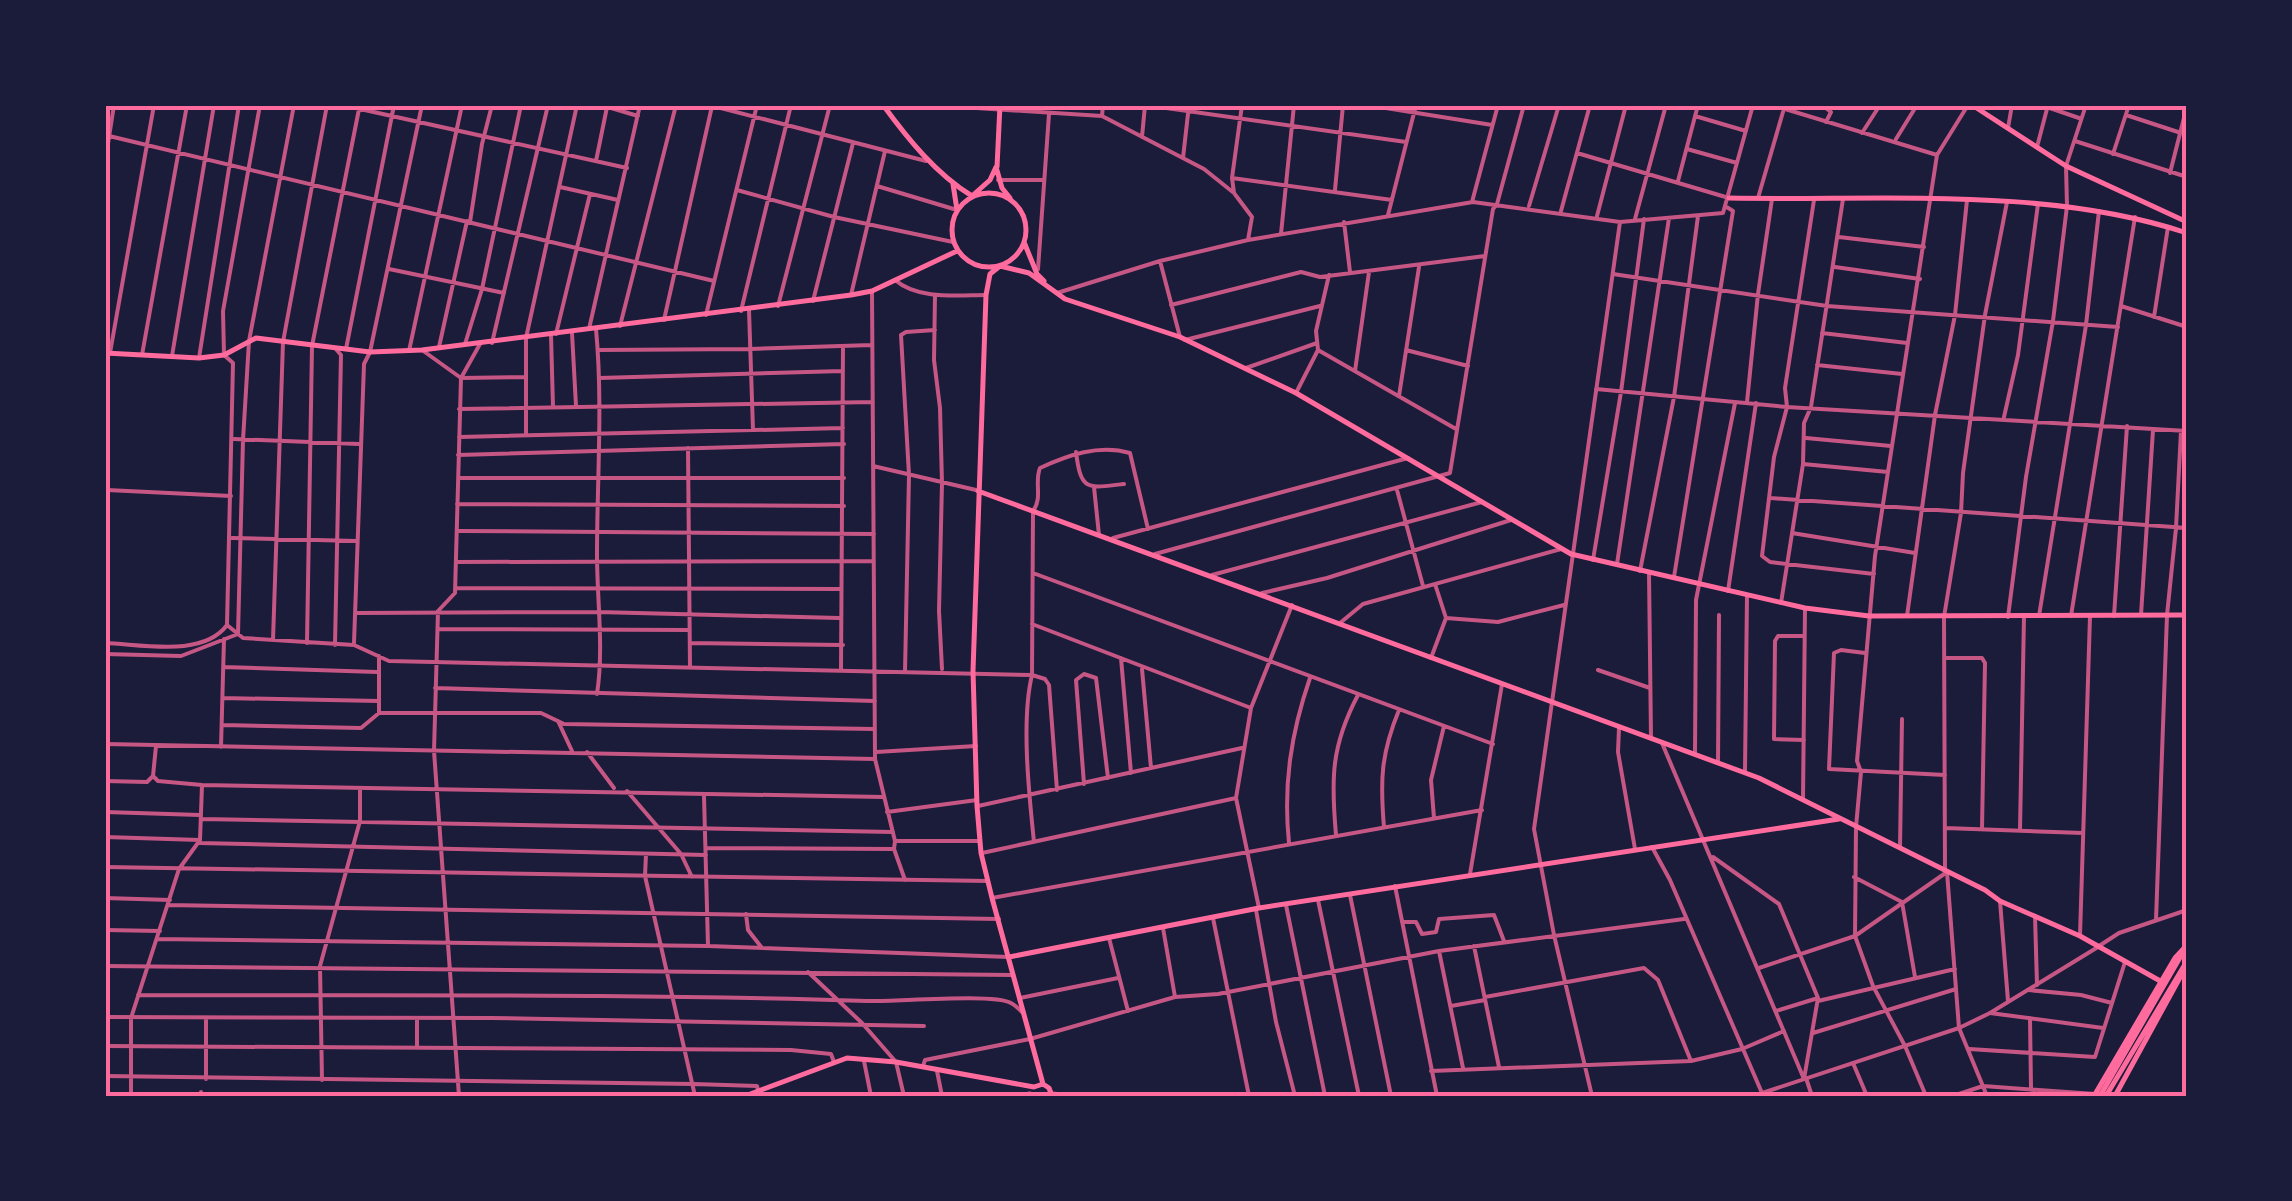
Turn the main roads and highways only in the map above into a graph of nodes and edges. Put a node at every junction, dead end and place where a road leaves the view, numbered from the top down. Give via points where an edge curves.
1 (883, 105) edge
2 (1970, 105) edge
3 (1980, 107) edge
4 (1000, 108) edge
5 (996, 167) junction
6 (953, 184) junction
7 (972, 196) junction
8 (1728, 198) road end
9 (1012, 201) junction
10 (957, 210) junction
11 (2187, 222) edge
12 (2187, 233) edge
13 (1024, 242) junction
14 (957, 251) junction
15 (974, 265) junction
16 (1000, 266) junction
17 (987, 286) junction
18 (1057, 293) junction
19 (107, 353) edge
20 (978, 491) junction
21 (2187, 614) edge
22 (1842, 818) junction
23 (2185, 948) edge
24 (1009, 958) junction
25 (2187, 962) edge
26 (2162, 982) junction
27 (2154, 1011) junction
28 (1043, 1084) junction
29 (1031, 1093) edge
30 (1052, 1095) edge
31 (746, 1096) edge
32 (1017, 1096) edge
33 (1074, 1096) edge
34 (2098, 1096) edge
35 (2115, 1096) edge

1 - 6 main road
2 - 3 main road
3 - 11 main road via 2066,166
4 - 5 main road
5 - 7 main road
5 - 9 main road
6 - 7 main road
6 - 10 main road
7 - 9 main road via 993,193
7 - 10 main road
8 - 12 main road via 2067,206
9 - 13 main road via 1023,214
10 - 14 main road via 951,231
13 - 16 main road
13 - 18 main road via 1037,274
14 - 15 main road
14 - 19 main road via 852,296 492,343 370,352 256,338 224,355 198,358
15 - 16 main road
15 - 17 main road
16 - 17 main road
16 - 18 main road via 1029,273
17 - 20 main road
18 - 21 main road via 1182,339 1296,394 1571,554 1804,608 1869,616
20 - 22 main road via 1746,773
20 - 24 main road via 977,803 982,853
22 - 24 main road via 1286,903
22 - 26 main road
23 - 26 main road
23 - 27 main road
24 - 28 main road
25 - 27 main road
25 - 35 main road
26 - 34 main road
27 - 34 main road
28 - 29 main road
28 - 30 main road
29 - 31 main road via 936,1068 864,1059 834,1062
29 - 32 main road
30 - 33 main road

